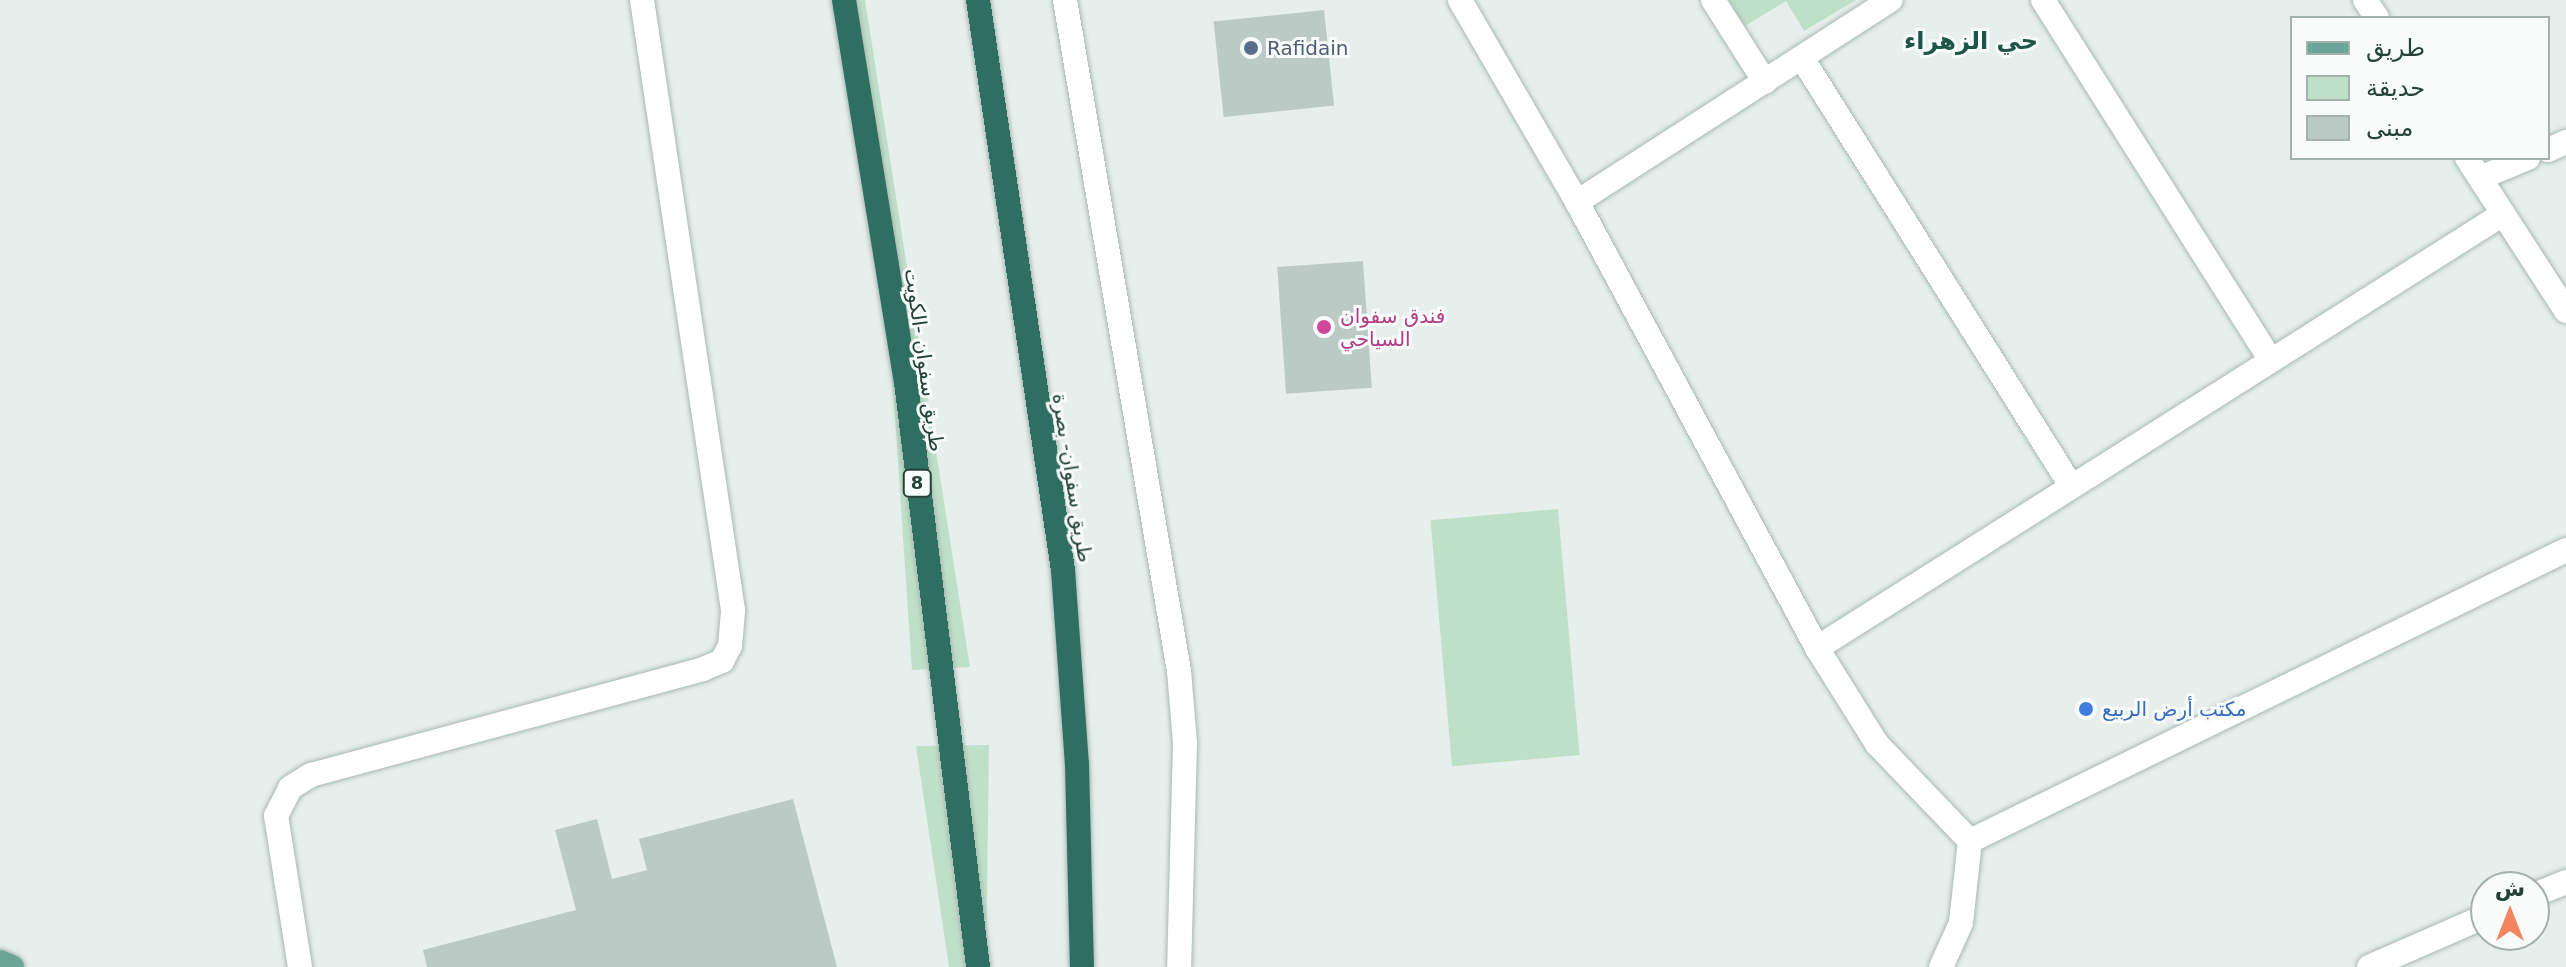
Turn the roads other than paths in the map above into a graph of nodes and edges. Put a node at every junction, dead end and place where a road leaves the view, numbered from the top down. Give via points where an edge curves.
1 (642, 0) edge
2 (844, 0) edge
3 (978, 0) edge
4 (1065, 0) edge
5 (1460, 0) edge
6 (1713, 0) edge
7 (1890, 0) edge
8 (2043, 0) edge
9 (1802, 58) junction
10 (1765, 82) junction
11 (2517, 160) edge
12 (2474, 168) edge
13 (1577, 202) junction
14 (2503, 214) junction
15 (2566, 311) edge
16 (2270, 359) junction
17 (2070, 484) junction
18 (2566, 550) edge
19 (1817, 648) junction
20 (1970, 841) junction
21 (2470, 923) edge
22 (0, 962) edge
23 (12, 967) edge
24 (300, 967) edge
25 (978, 967) edge
26 (1082, 967) edge
27 (1179, 967) edge
28 (1941, 967) edge
29 (2369, 967) edge

1 - 24 street via 733,610 730,646 722,661 703,669 311,775 290,788 276,816
2 - 25 highway, طريق سفوان -الكويت / 8 via 906,382
3 - 26 highway, طريق سفوان- بصرة via 1063,570 1077,764
4 - 27 street via 1179,671 1185,743
5 - 13 street
6 - 10 street
7 - 9 street
8 - 16 street
9 - 10 street
9 - 17 street
10 - 13 street
11 - 12 street
12 - 14 street
13 - 19 street
14 - 15 street
14 - 16 street
16 - 17 street
17 - 19 street
18 - 20 street
19 - 20 street via 1877,744
20 - 28 street via 1961,923
21 - 29 street
22 - 23 main road

